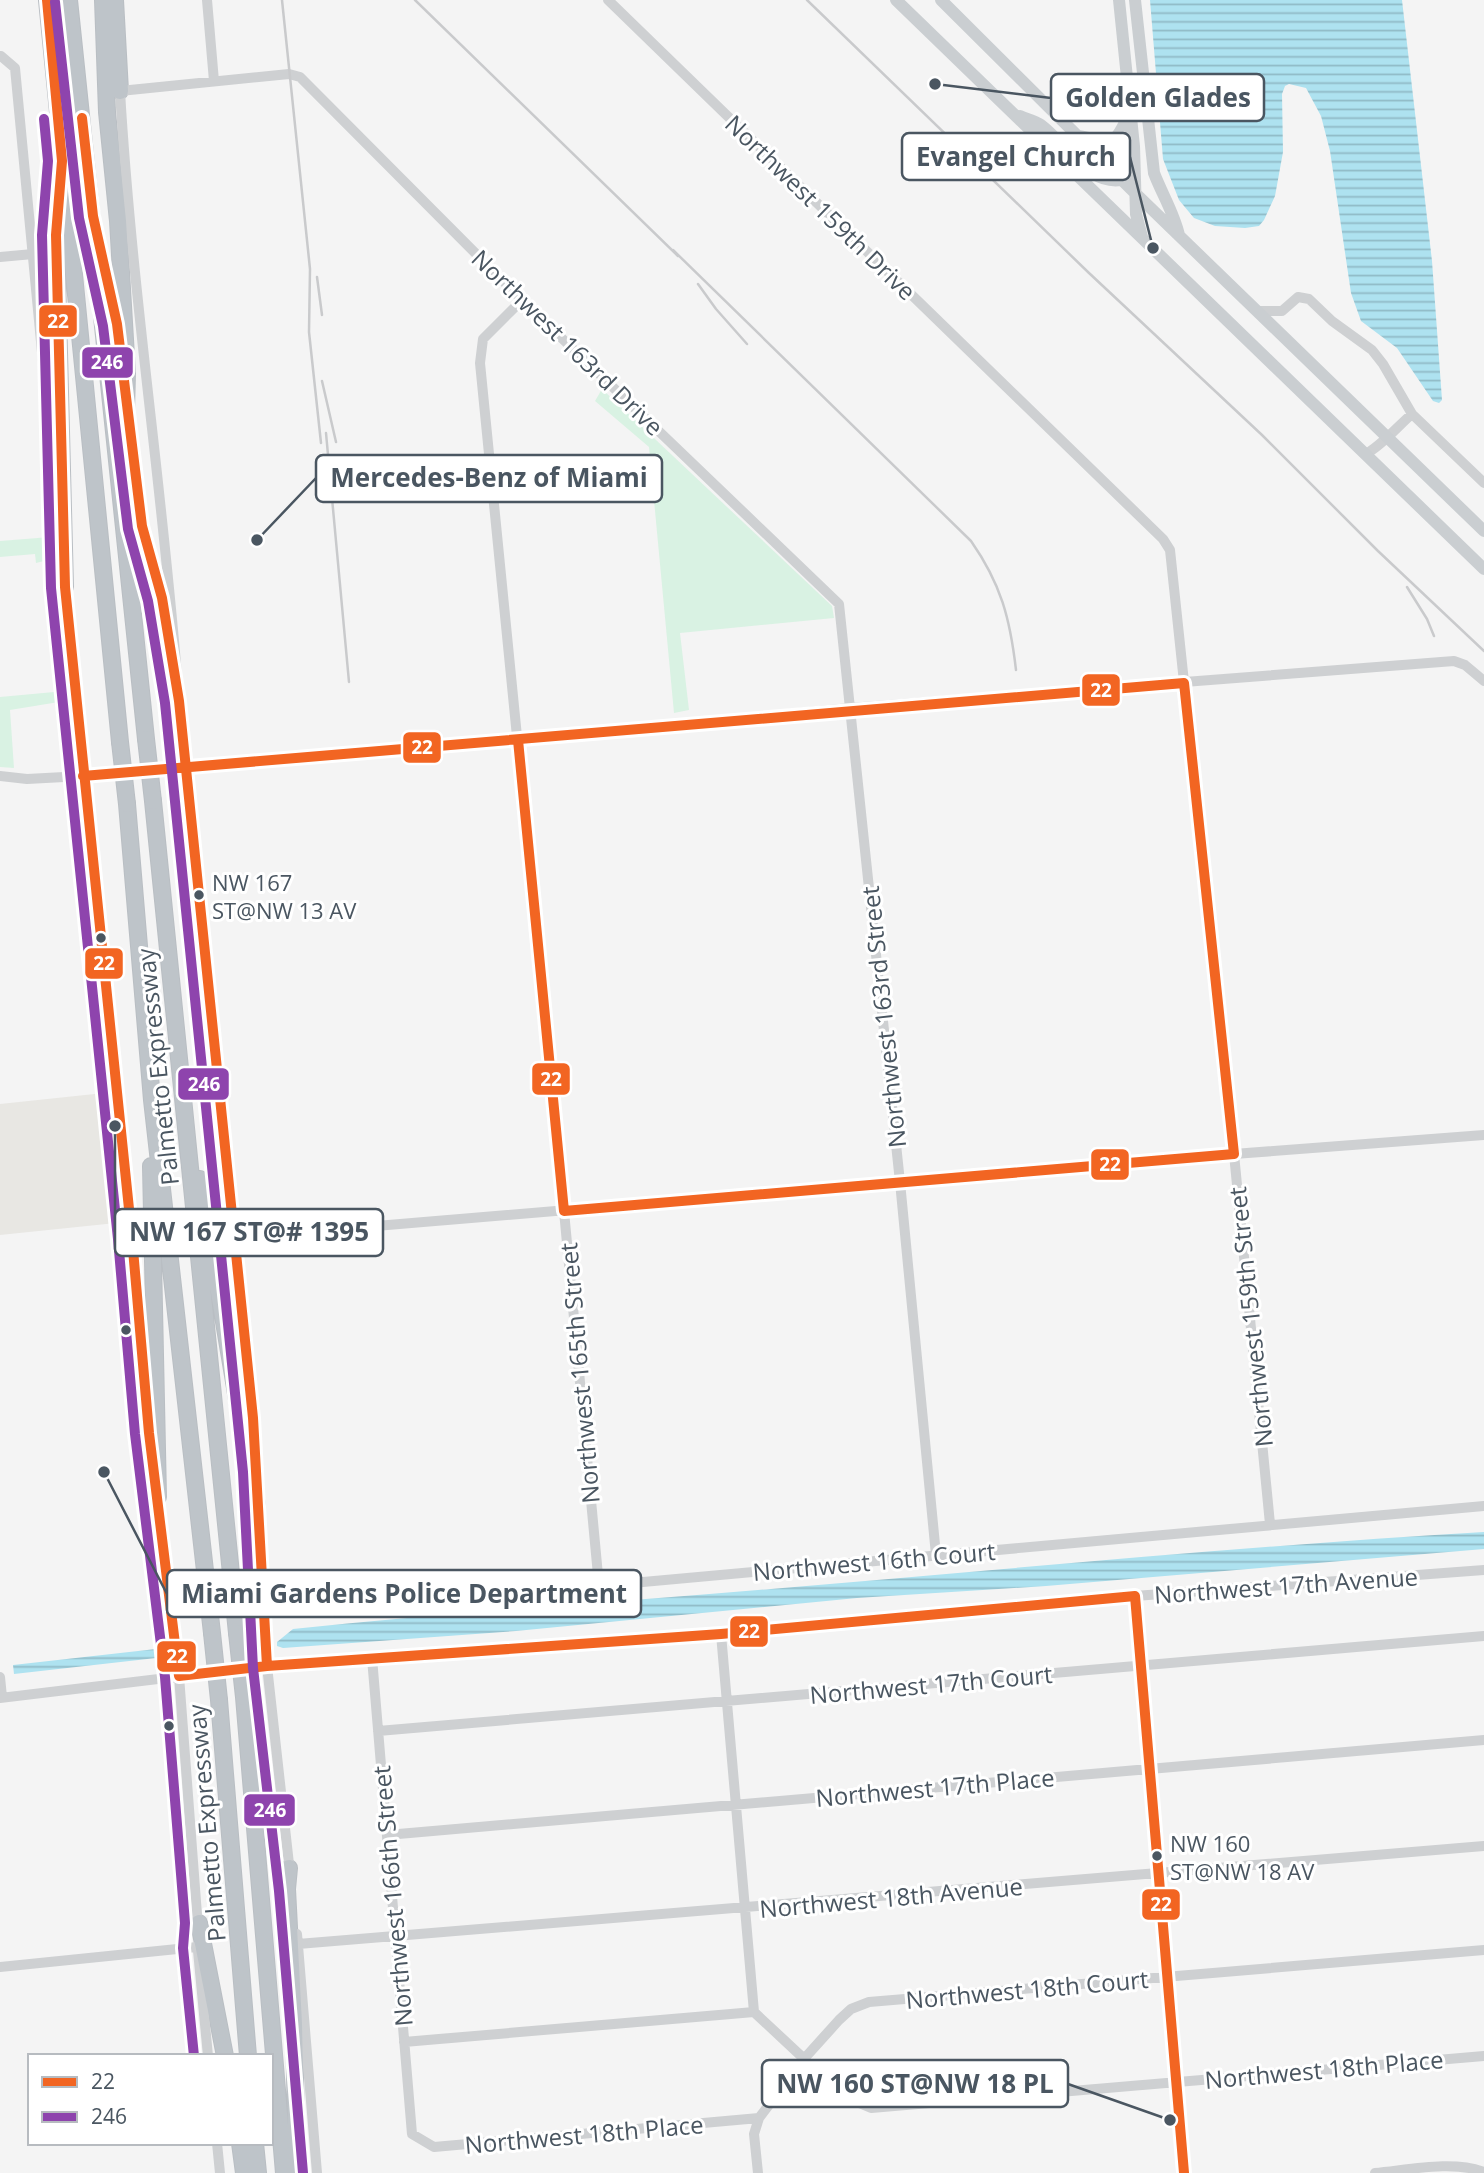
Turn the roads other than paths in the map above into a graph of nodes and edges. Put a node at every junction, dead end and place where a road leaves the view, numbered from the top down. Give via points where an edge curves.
1 (47, 0) edge
2 (69, 0) edge
3 (103, 0) edge
4 (116, 0) edge
5 (207, 0) edge
6 (607, 0) edge
7 (896, 0) edge
8 (941, 0) edge
9 (1119, 0) edge
10 (1135, 0) edge
11 (1, 56) edge
12 (214, 81) junction
13 (120, 91) junction
14 (1130, 111) junction
15 (1014, 113) junction
16 (1078, 136) junction
17 (1151, 151) junction
18 (62, 160) junction
19 (1129, 178) junction
20 (1134, 192) junction
21 (1180, 235) junction
22 (1142, 237) junction
23 (33, 254) junction
24 (0, 257) edge
25 (522, 300) junction
26 (1257, 311) junction
27 (1034, 414) joint
28 (1412, 414) junction
29 (1386, 436) junction
30 (1364, 454) junction
31 (1484, 483) edge
32 (123, 514) junction
33 (1484, 531) edge
34 (1484, 569) edge
35 (65, 587) junction
36 (839, 604) joint
37 (1484, 681) edge
38 (1184, 683) junction
39 (850, 708) junction
40 (518, 740) junction
41 (187, 767) junction
42 (0, 776) edge
43 (83, 776) junction
44 (152, 1100) junction
45 (1484, 1135) edge
46 (188, 1144) junction
47 (1234, 1154) junction
48 (900, 1182) junction
49 (564, 1211) junction
50 (233, 1238) junction
51 (158, 1497) junction
52 (257, 1504) junction
53 (1484, 1506) edge
54 (1270, 1524) junction
55 (936, 1555) junction
56 (1484, 1570) edge
57 (599, 1586) junction
58 (1135, 1596) junction
59 (264, 1609) junction
60 (721, 1634) junction
61 (1484, 1636) edge
62 (372, 1658) junction
63 (267, 1666) junction
64 (1141, 1667) junction
65 (179, 1676) junction
66 (0, 1677) edge
67 (1, 1698) edge
68 (728, 1701) junction
69 (378, 1731) junction
70 (1484, 1740) edge
71 (1150, 1770) junction
72 (736, 1803) junction
73 (387, 1835) junction
74 (1484, 1846) edge
75 (289, 1868) junction
76 (1159, 1874) junction
77 (746, 1909) junction
78 (198, 1923) junction
79 (396, 1937) junction
80 (298, 1944) junction
81 (197, 1947) junction
82 (1484, 1950) edge
83 (0, 1967) edge
84 (1168, 1978) junction
85 (754, 2012) junction
86 (404, 2042) junction
87 (208, 2054) edge
88 (225, 2054) edge
89 (247, 2054) edge
90 (1484, 2056) edge
91 (803, 2060) junction
92 (1176, 2081) junction
93 (759, 2118) junction
94 (412, 2134) joint
95 (217, 2145) edge
96 (240, 2145) edge
97 (256, 2145) edge
98 (1484, 2172) edge
99 (220, 2173) edge
100 (244, 2173) edge
101 (258, 2173) edge
102 (284, 2173) edge
103 (297, 2173) edge
104 (317, 2173) edge
105 (758, 2173) edge
106 (1184, 2173) edge
107 (1375, 2173) edge

1 - 18 highway, Palmetto Expressway
2 - 32 highway, Palmetto Expressway
3 - 32 highway via 127,373
4 - 13 highway
5 - 12 street
6 - 27 street, Northwest 159th Drive
7 - 15 main road
8 - 16 main road
9 - 14 main road
10 - 17 main road
11 - 23 street via 15,68
12 - 13 street
12 - 25 street, Northwest 163rd Drive via 289,74 300,78
13 - 41 street
14 - 16 main road via 1121,133 1112,141
14 - 19 main road
15 - 19 main road via 1039,123 1097,177 1112,181
15 - 22 main road
16 - 19 main road
17 - 19 main road
17 - 21 main road via 1154,173
18 - 35 highway via 56,235
18 - 44 highway, Palmetto Expressway, bridge
19 - 20 main road
20 - 21 main road
20 - 22 main road
21 - 26 main road
22 - 30 main road
23 - 24 street
23 - 35 street
25 - 36 street, Northwest 163rd Drive
25 - 40 street, Northwest 165th Street via 483,339 480,363
26 - 28 street via 1282,311 1298,297 1309,299 1372,350
26 - 29 main road
27 - 38 street, Northwest 159th Street via 1170,550
28 - 29 street
28 - 31 street
29 - 30 street
29 - 33 main road
30 - 34 main road
32 - 46 highway, Palmetto Expressway, bridge
35 - 43 street
36 - 39 street, Northwest 163rd Street
37 - 38 street via 1454,661
38 - 39 street
38 - 47 street, Northwest 159th Street
39 - 40 street
39 - 48 street, Northwest 163rd Street
40 - 41 street
40 - 49 street, Northwest 165th Street
41 - 43 street
41 - 50 street
42 - 43 street
43 - 51 street
44 - 51 highway
44 - 89 highway, Palmetto Expressway, bridge via 219,1700
45 - 47 street
46 - 52 highway via 203,1186
46 - 102 highway, Palmetto Expressway, bridge via 244,1697
47 - 48 street
47 - 54 street, Northwest 159th Street
48 - 49 street
48 - 55 street, Northwest 163rd Street
49 - 50 street
49 - 57 street, Northwest 165th Street
50 - 52 street via 253,1418
51 - 65 street
52 - 59 street
53 - 54 street, Northwest 16th Court
54 - 55 street, Northwest 16th Court
55 - 57 street, Northwest 16th Court
56 - 58 street, Northwest 17th Avenue
57 - 59 street, Northwest 16th Court
58 - 60 street, Northwest 17th Avenue
58 - 64 street
59 - 63 street
60 - 62 street, Northwest 17th Avenue
60 - 68 street
61 - 64 street, Northwest 17th Court
62 - 63 street, Northwest 17th Avenue
62 - 69 street, Northwest 166th Street
63 - 65 street, Northwest 17th Avenue
63 - 75 street
64 - 68 street, Northwest 17th Court
64 - 71 street
65 - 67 street, Northwest 17th Avenue
65 - 78 street
66 - 67 street
68 - 69 street, Northwest 17th Court
68 - 72 street
69 - 73 street, Northwest 166th Street
70 - 71 street, Northwest 17th Place
71 - 72 street, Northwest 17th Place
71 - 76 street
72 - 73 street, Northwest 17th Place
72 - 77 street
73 - 79 street, Northwest 166th Street
74 - 76 street, Northwest 18th Avenue
75 - 80 street
75 - 103 highway
76 - 77 street, Northwest 18th Avenue
76 - 84 street
77 - 79 street, Northwest 18th Avenue
77 - 85 street
78 - 81 street
78 - 88 highway
79 - 80 street, Northwest 18th Avenue
79 - 86 street, Northwest 166th Street
80 - 104 street
81 - 83 street
81 - 87 street
82 - 84 street, Northwest 18th Court
84 - 91 street, Northwest 18th Court via 869,2002 839,2020
84 - 92 street
85 - 86 street
85 - 91 street
86 - 94 street, Northwest 166th Street
90 - 92 street, Northwest 18th Place
91 - 92 street, Northwest 18th Place via 845,2097 871,2108
91 - 93 street
92 - 106 street
93 - 94 street, Northwest 18th Place via 434,2147
93 - 105 street via 754,2134
95 - 99 street
96 - 100 highway
97 - 101 highway
98 - 107 street via 1453,2166

